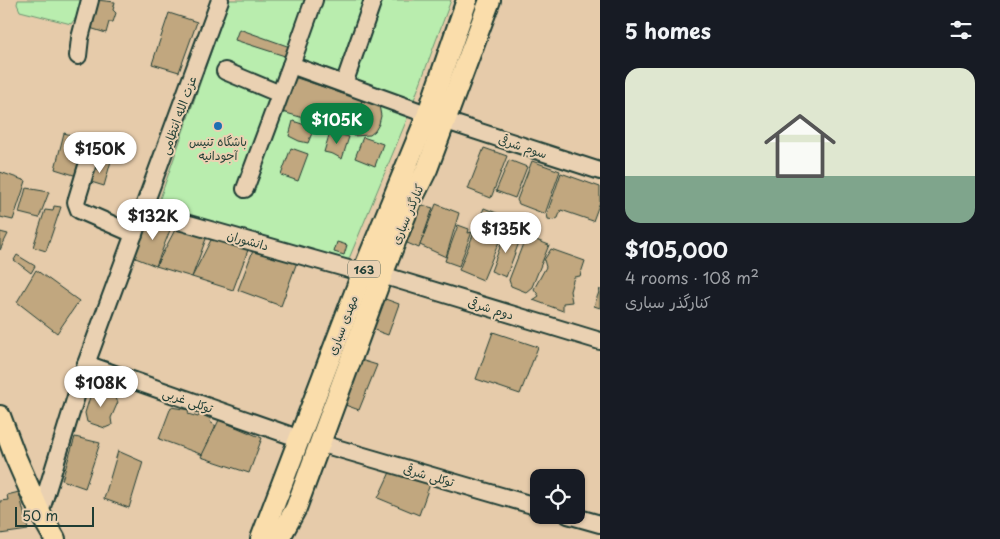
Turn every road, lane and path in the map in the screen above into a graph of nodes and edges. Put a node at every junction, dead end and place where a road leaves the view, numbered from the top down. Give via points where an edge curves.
1 (90, 0) edge
2 (220, 0) edge
3 (314, 0) edge
4 (373, 0) edge
5 (455, 0) edge
6 (468, 0) edge
7 (478, 0) edge
8 (490, 0) edge
9 (78, 56) dead end
10 (291, 65) junction
11 (225, 71) dead end
12 (344, 84) junction
13 (280, 94) junction
14 (418, 111) junction
15 (446, 121) junction
16 (90, 156) dead end
17 (600, 171) edge
18 (245, 189) dead end
19 (143, 211) junction
20 (134, 234) junction
21 (352, 270) junction
22 (382, 275) junction
23 (600, 341) edge
24 (86, 364) junction
25 (0, 416) edge
26 (289, 435) junction
27 (319, 444) junction
28 (530, 503) edge
29 (40, 513) junction
30 (585, 520) edge
31 (600, 524) edge
32 (52, 537) edge
33 (261, 539) edge
34 (278, 539) edge

1 - 9 street
2 - 19 street, عزت الله انتظامی
3 - 10 street
4 - 12 street
5 - 14 main road
6 - 33 main road, مهدی سباری / 163 via 427,116 362,274
7 - 34 main road, مهدی سباری / 163 via 436,118 370,278
8 - 15 main road, کنارگذر سباری
10 - 12 street
10 - 13 street
11 - 13 street
12 - 14 street
13 - 18 street
14 - 21 main road
15 - 17 street, سوم شرقی
15 - 22 main road, کنارگذر سباری
16 - 20 street via 77,207
19 - 20 street, عزت الله انتظامی
19 - 21 street, دانشوران
20 - 24 street, عزت الله انتظامی
21 - 26 main road
22 - 23 street, دوم شرقی
22 - 27 main road, کنارگذر سباری
24 - 26 street, توکلی غربی
24 - 29 street, عزت الله انتظامی
25 - 29 main road
26 - 33 main road via 265,497
27 - 28 street, توکلی شرقی
27 - 34 main road, کنارگذر سباری via 296,508
29 - 32 main road
30 - 31 street

